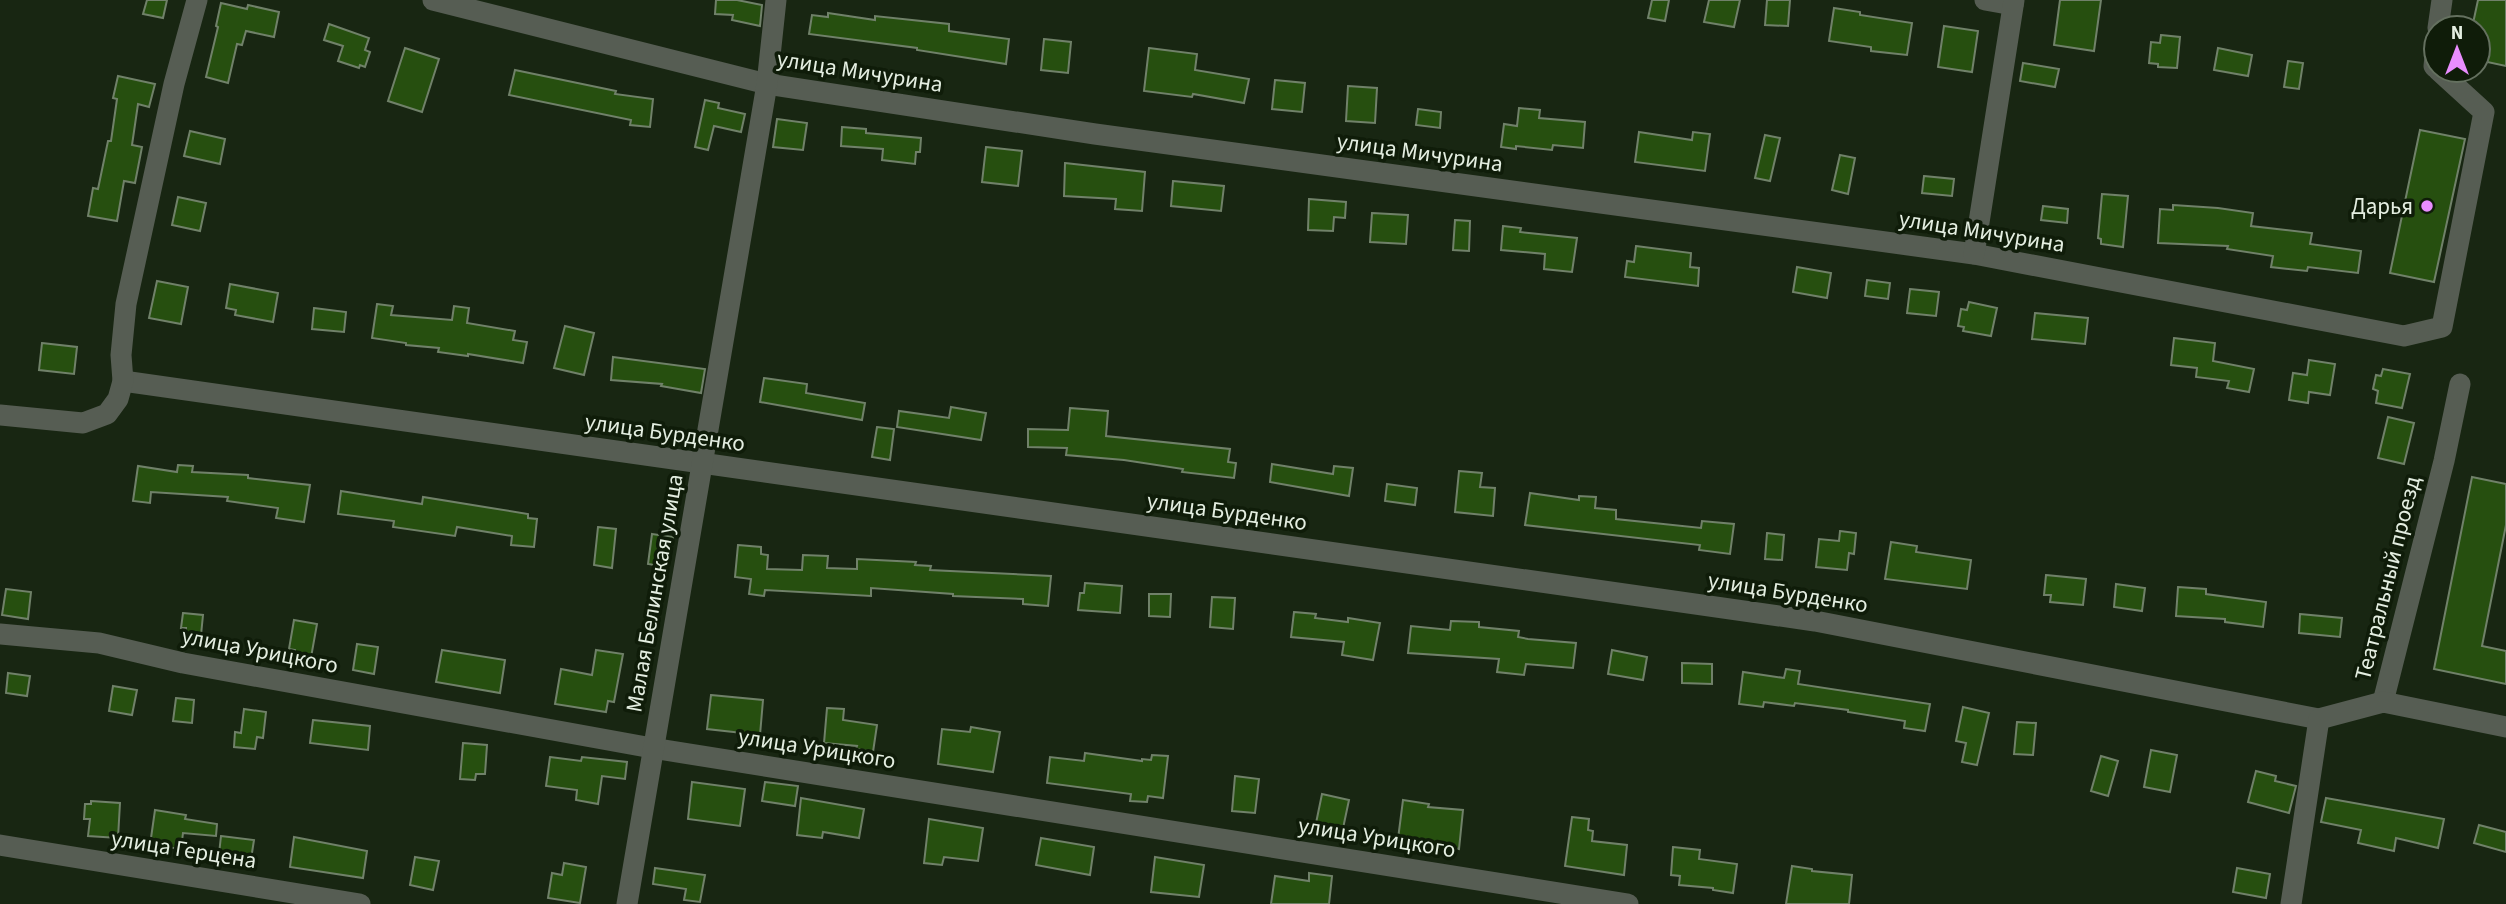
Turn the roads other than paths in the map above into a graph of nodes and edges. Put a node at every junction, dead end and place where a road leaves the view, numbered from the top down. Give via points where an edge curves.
1 (197, 0) edge
2 (433, 0) edge
3 (776, 0) edge
4 (1985, 0) edge
5 (2014, 2) edge
6 (767, 84) junction
7 (2453, 84) edge
8 (1974, 254) junction
9 (123, 381) junction
10 (2460, 384) dead end
11 (0, 415) edge
12 (704, 464) junction
13 (0, 634) edge
14 (2383, 702) junction
15 (2319, 719) junction
16 (2506, 727) edge
17 (652, 748) junction
18 (0, 845) edge
19 (1504, 894) edge
20 (360, 904) edge
21 (627, 904) edge
22 (1628, 904) edge
23 (2291, 904) edge

1 - 9 street via 126,304
2 - 6 street, улица Мичурина
3 - 6 street, Малая Белинская улица
4 - 5 street
5 - 8 street
6 - 8 street, улица Мичурина via 1094,134
6 - 12 street, Малая Белинская улица
7 - 8 street, улица Мичурина via 2484,112 2442,327 2404,336
9 - 11 street via 107,414 83,423
9 - 12 street, улица Бурденко
10 - 14 street, Театральный проезд
12 - 15 street, улица Бурденко via 1815,621
12 - 17 street, Малая Белинская улица
13 - 17 street, улица Урицкого via 99,643 183,663
14 - 15 street, Театральный проезд
14 - 16 street
15 - 23 street
17 - 19 street, улица Урицкого
17 - 21 street, Малая Белинская улица
18 - 20 street, улица Герцена
19 - 22 street, улица Урицкого

